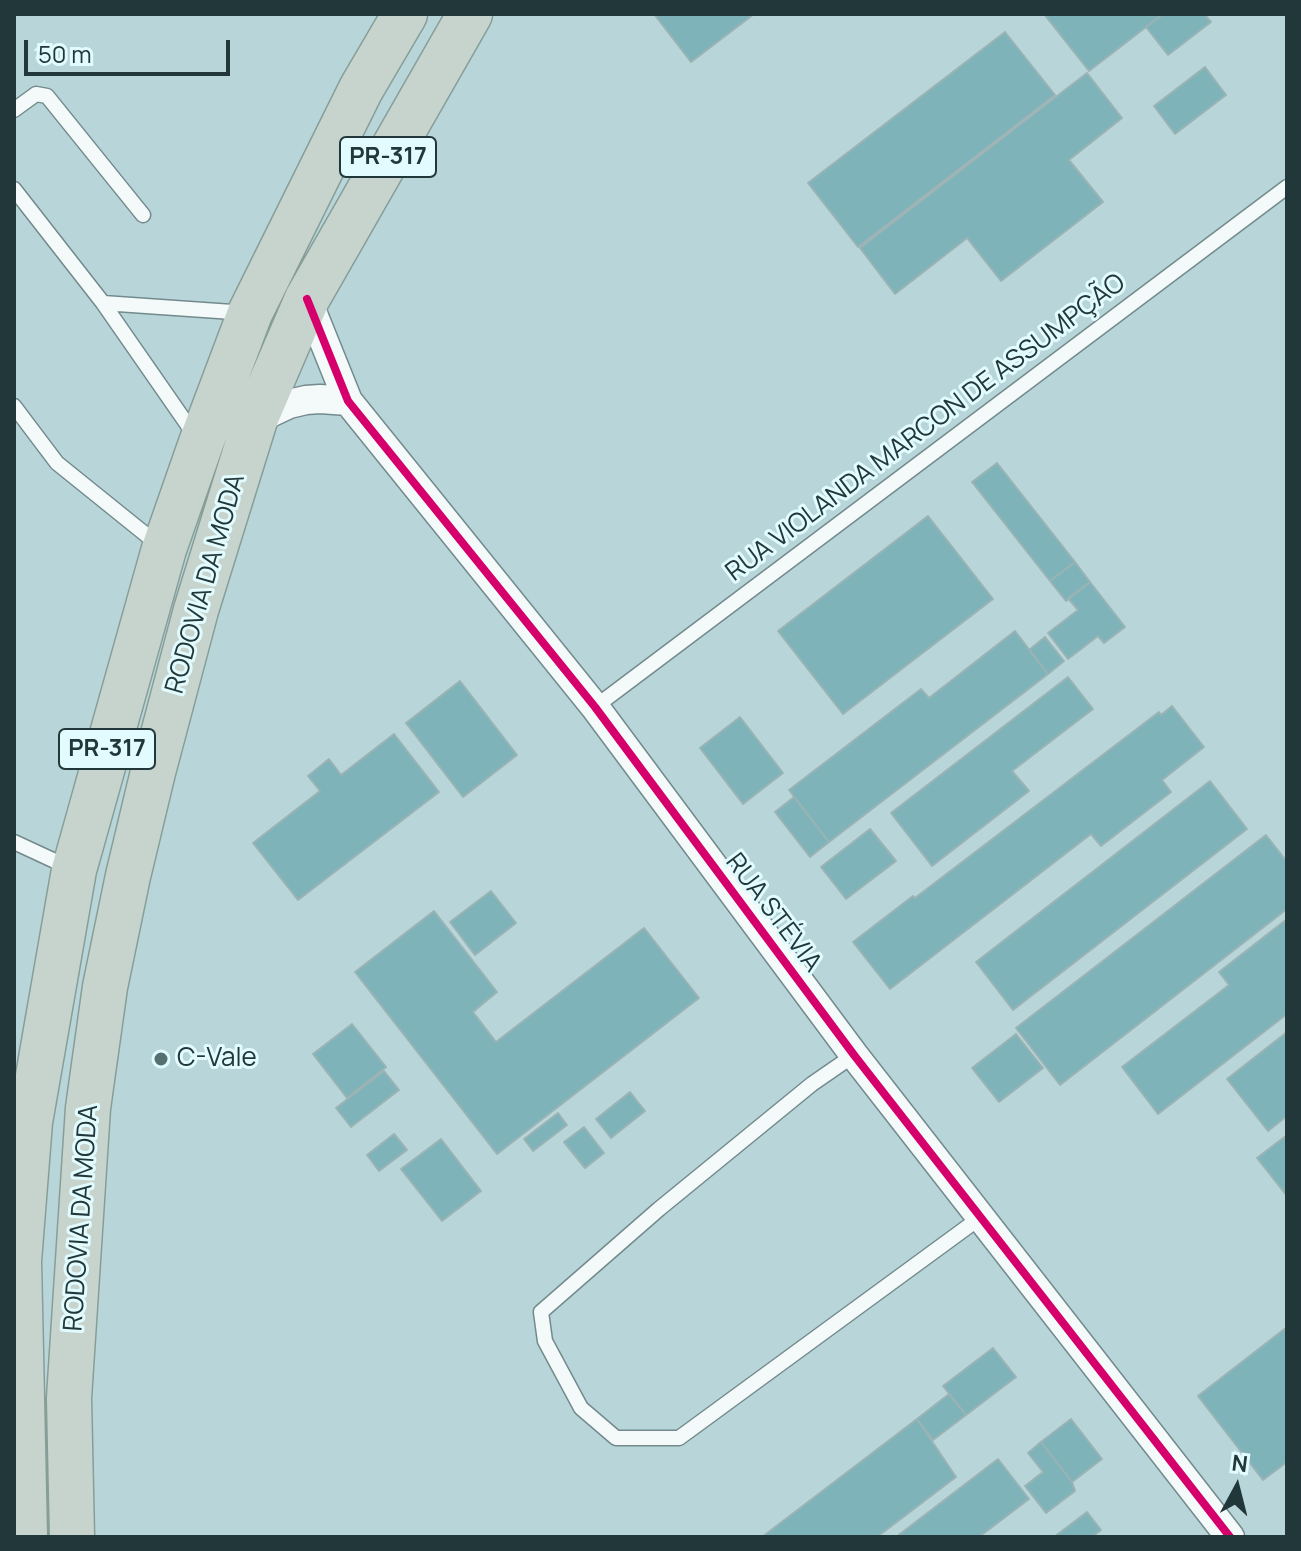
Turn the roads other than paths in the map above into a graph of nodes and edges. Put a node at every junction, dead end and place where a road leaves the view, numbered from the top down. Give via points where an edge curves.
1 (405, 14) edge
2 (470, 14) edge
3 (14, 110) edge
4 (1287, 187) edge
5 (14, 189) edge
6 (143, 215) dead end
7 (307, 299) junction
8 (103, 303) junction
9 (250, 313) junction
10 (348, 401) junction
11 (14, 406) edge
12 (255, 420) junction
13 (201, 443) junction
14 (164, 549) junction
15 (595, 707) junction
16 (14, 842) edge
17 (74, 870) junction
18 (854, 1055) junction
19 (22, 1127) edge
20 (981, 1217) junction
21 (17, 1258) edge
22 (21, 1524) edge
23 (72, 1537) edge
24 (1230, 1537) edge

1 - 9 highway, RODOVIA DA MODA / PR-317 via 361,89
2 - 7 highway, RODOVIA DA MODA / PR-317
3 - 6 lane via 36,94 47,96
4 - 15 lane, RUA VIOLANDA MARCON DE ASSUMPÇÃO
5 - 8 lane
7 - 10 street, RUA STÉVIA
7 - 12 highway, RODOVIA DA MODA / PR-317
8 - 9 lane
8 - 13 lane
9 - 13 highway, RODOVIA DA MODA / PR-317
10 - 12 street via 306,400
10 - 15 street, RUA STÉVIA
11 - 14 lane via 57,463
12 - 23 highway, RODOVIA DA MODA / PR-317 via 157,757 105,987 88,1108 69,1398
13 - 14 highway, RODOVIA DA MODA / PR-317
14 - 17 highway, RODOVIA DA MODA / PR-317
15 - 18 street, RUA STÉVIA
16 - 17 lane
17 - 19 highway, RODOVIA DA MODA / PR-317
18 - 20 street, RUA STÉVIA
18 - 20 lane via 706,1171 541,1312 545,1341 581,1408 616,1438 679,1438
19 - 21 highway, RODOVIA DA MODA / PR-317
20 - 24 street, RUA STÉVIA
21 - 22 highway, RODOVIA DA MODA / PR-317

